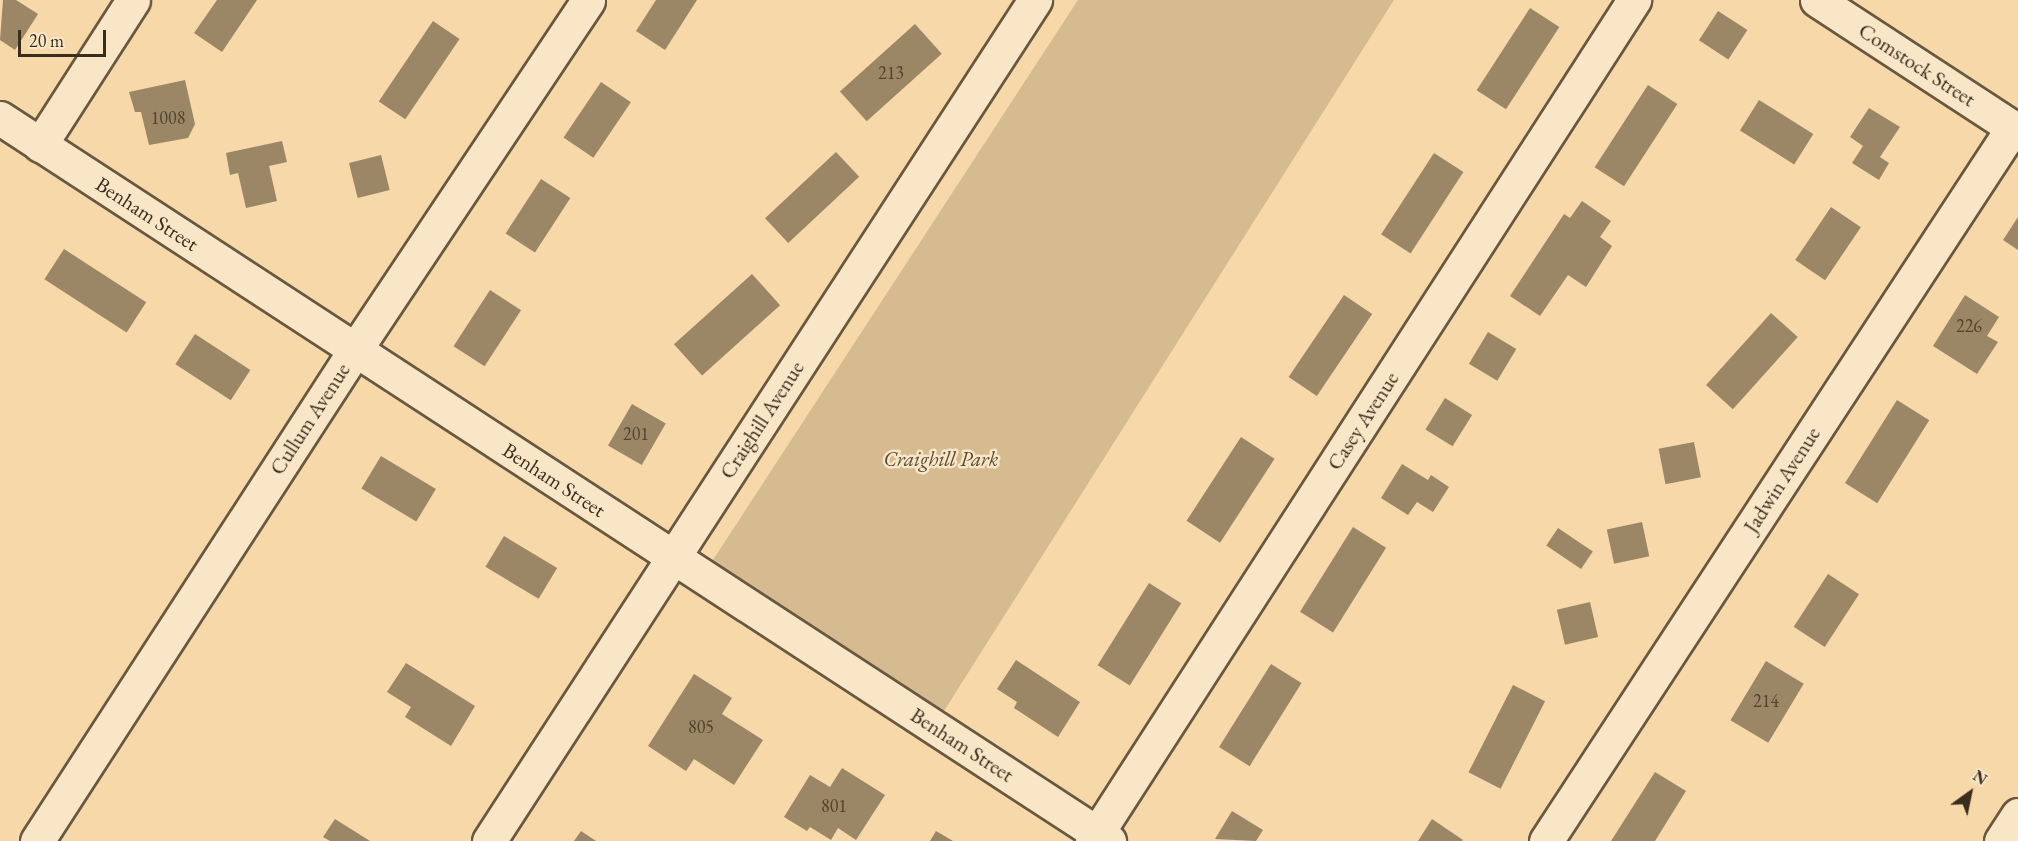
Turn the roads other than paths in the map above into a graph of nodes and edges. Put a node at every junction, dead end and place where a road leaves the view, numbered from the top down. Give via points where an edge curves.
1 (133, 0) edge
2 (588, 0) edge
3 (1035, 0) edge
4 (1634, 0) edge
5 (1817, 0) edge
6 (0, 118) edge
7 (2016, 126) edge
8 (40, 145) junction
9 (355, 350) junction
10 (673, 557) junction
11 (2018, 815) edge
12 (1099, 838) edge
13 (37, 841) edge
14 (489, 841) edge
15 (1546, 841) edge
16 (2001, 841) edge

1 - 8 street
2 - 9 street, Cullum Avenue
3 - 10 street, Craighill Avenue
4 - 12 street, Casey Avenue
5 - 7 street, Comstock Street
6 - 8 street, Benham Street
7 - 15 street, Jadwin Avenue
8 - 9 street, Benham Street
9 - 10 street, Benham Street
9 - 13 street, Cullum Avenue
10 - 12 street, Benham Street
10 - 14 street, Craighill Avenue
11 - 16 street

